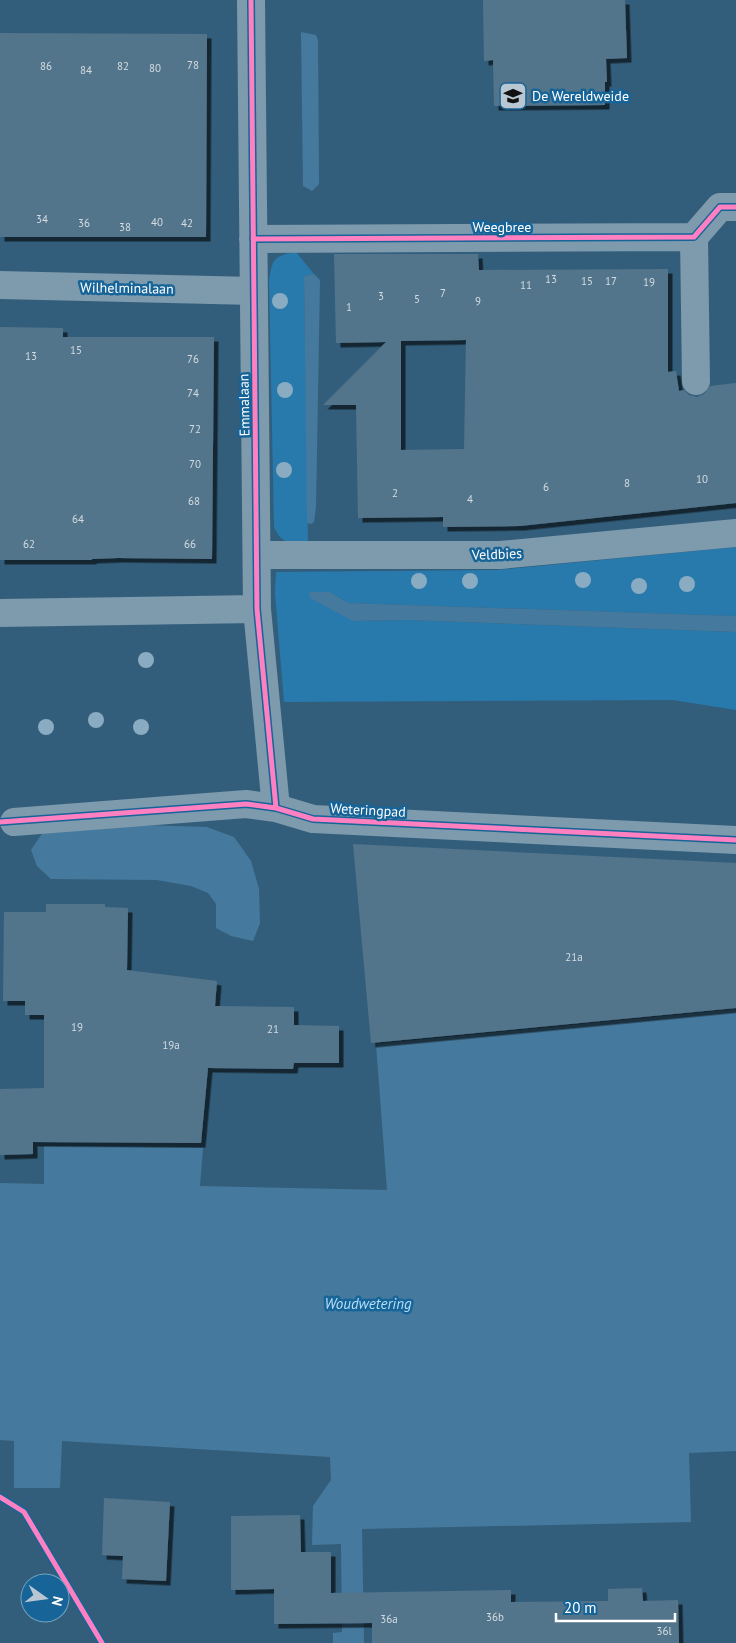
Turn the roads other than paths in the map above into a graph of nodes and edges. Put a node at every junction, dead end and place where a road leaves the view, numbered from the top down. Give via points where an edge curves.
1 (251, 0) edge
2 (736, 206) edge
3 (694, 237) junction
4 (253, 239) junction
5 (0, 285) edge
6 (254, 291) junction
7 (696, 381) dead end
8 (736, 533) edge
9 (257, 554) junction
10 (257, 609) junction
11 (0, 613) edge
12 (276, 808) junction
13 (14, 822) dead end
14 (736, 840) edge

1 - 4 street, Emmalaan
2 - 3 street via 720,207
3 - 4 street, Weegbree
3 - 7 street
4 - 6 street, Emmalaan
5 - 6 street, Wilhelminalaan
6 - 9 street, Emmalaan
8 - 9 street, Veldbies via 500,555
9 - 10 street, Emmalaan
10 - 11 street
10 - 12 street, Emmalaan
12 - 13 street, Weteringpad via 246,804
12 - 14 street, Weteringpad via 313,819

